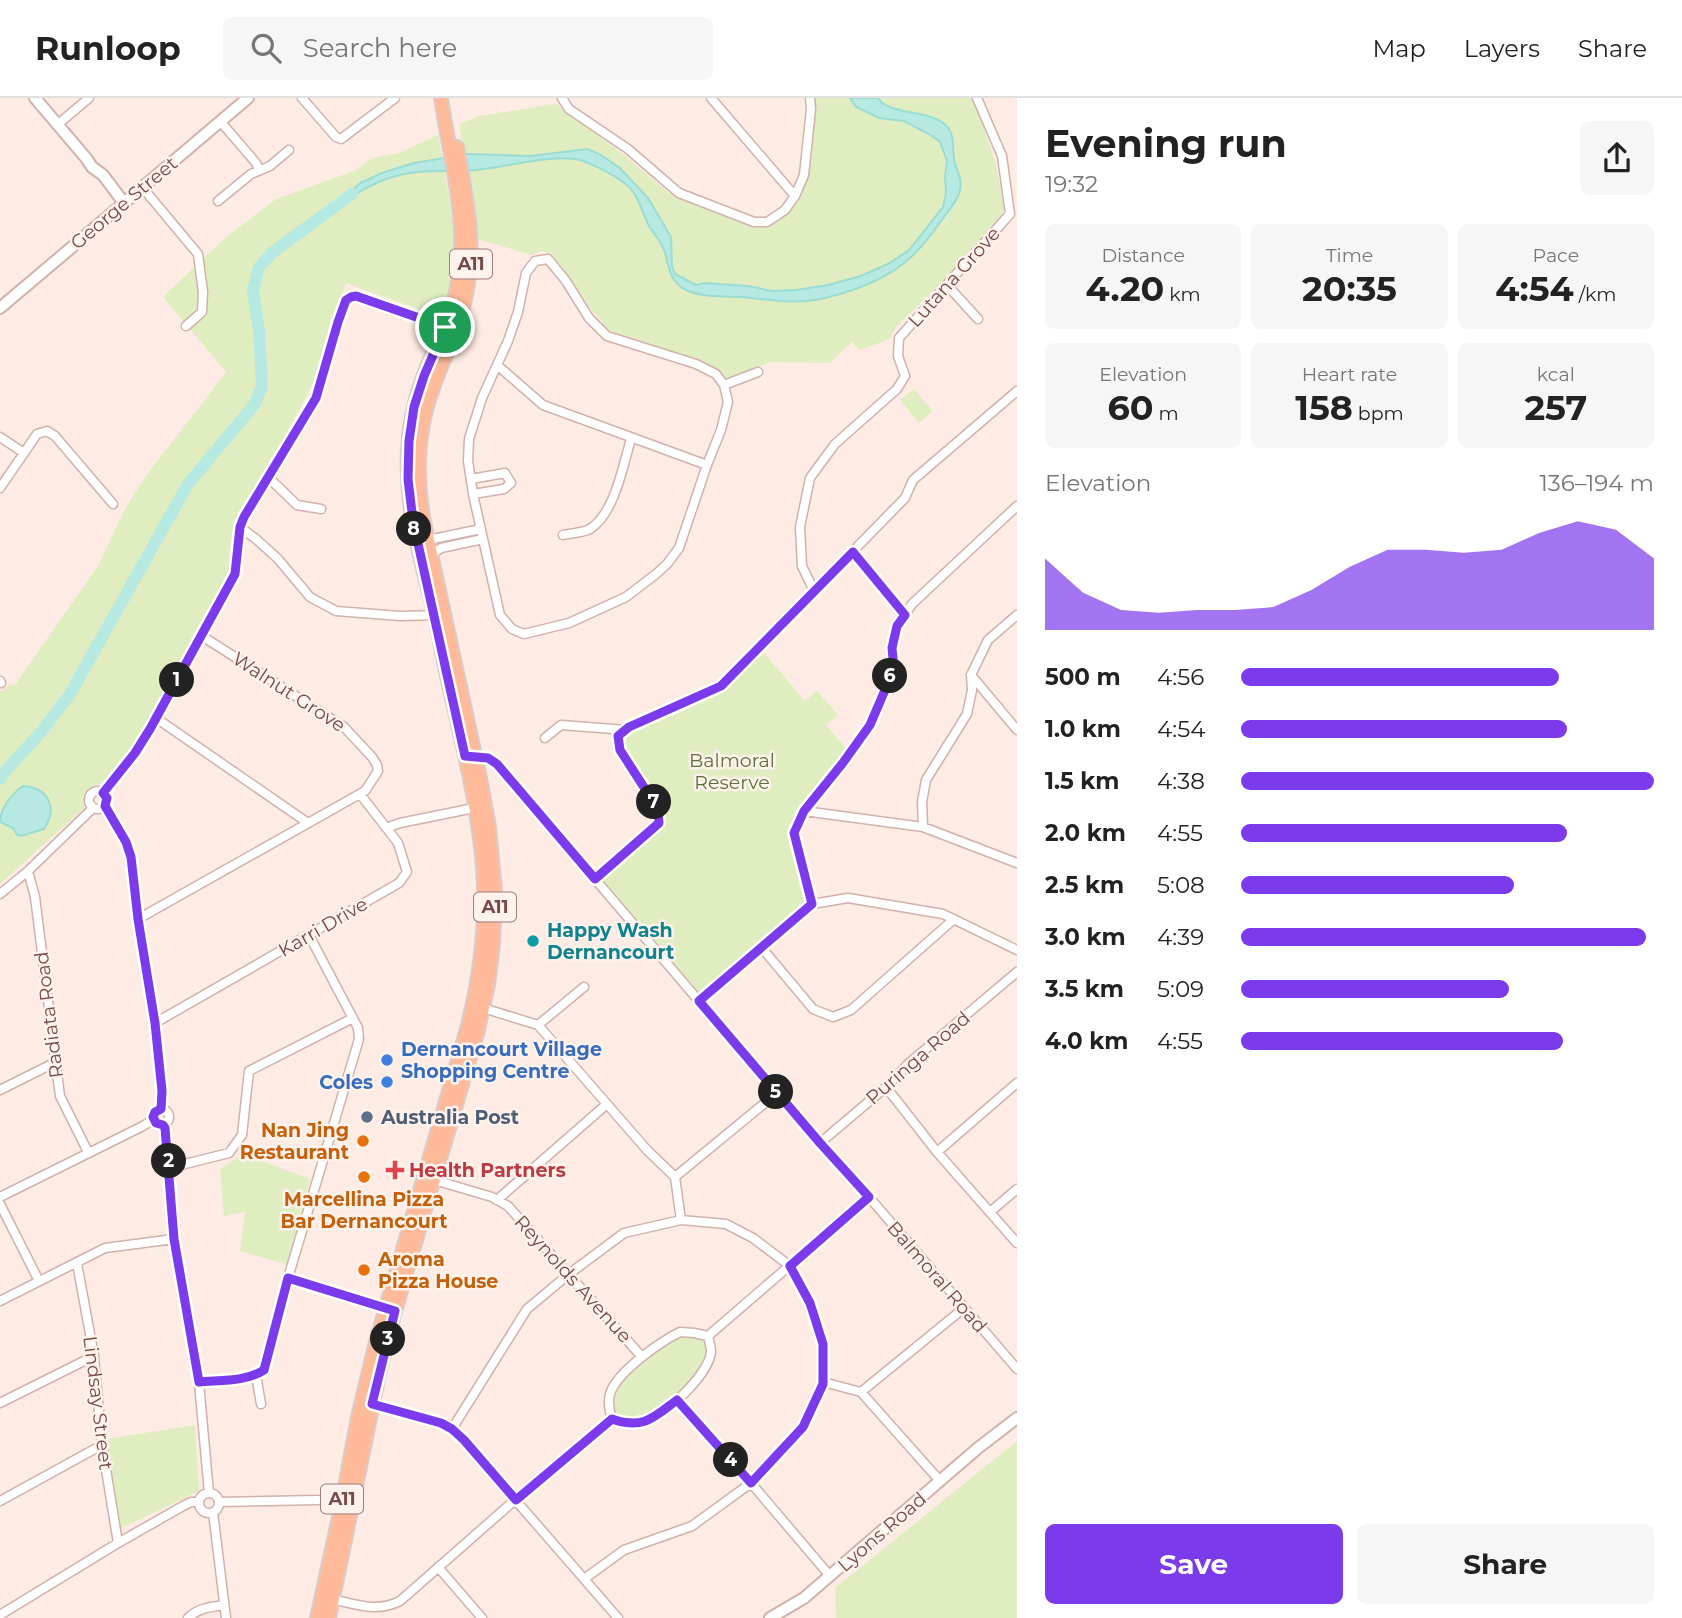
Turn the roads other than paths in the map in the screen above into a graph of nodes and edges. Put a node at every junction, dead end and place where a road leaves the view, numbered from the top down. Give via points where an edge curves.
1 (35, 98) edge
2 (89, 98) edge
3 (248, 98) edge
4 (302, 98) edge
5 (395, 98) edge
6 (441, 98) edge
7 (449, 98) edge
8 (562, 98) edge
9 (710, 98) edge
10 (810, 98) edge
11 (977, 98) edge
12 (220, 121) junction
13 (57, 125) junction
14 (453, 144) junction
15 (289, 150) dead end
16 (258, 170) junction
17 (142, 187) junction
18 (795, 197) junction
19 (218, 201) dead end
20 (124, 202) junction
21 (1010, 215) junction
22 (1017, 222) edge
23 (947, 285) junction
24 (0, 308) edge
25 (978, 318) dead end
26 (186, 326) dead end
27 (450, 329) junction
28 (497, 365) junction
29 (758, 372) dead end
30 (724, 385) junction
31 (1017, 391) edge
32 (0, 437) edge
33 (631, 439) junction
34 (24, 453) junction
35 (707, 465) junction
36 (269, 478) junction
37 (471, 479) junction
38 (0, 488) edge
39 (473, 494) junction
40 (113, 504) dead end
41 (1017, 506) edge
42 (321, 509) dead end
43 (240, 527) junction
44 (481, 529) junction
45 (563, 535) dead end
46 (483, 539) junction
47 (426, 548) junction
48 (853, 552) junction
49 (814, 591) junction
50 (1017, 614) edge
51 (439, 615) junction
52 (905, 615) junction
53 (202, 636) junction
54 (971, 675) junction
55 (156, 718) junction
56 (626, 730) junction
57 (1017, 730) edge
58 (545, 738) dead end
59 (470, 756) junction
60 (103, 793) junction
61 (362, 793) junction
62 (105, 806) junction
63 (480, 806) junction
64 (93, 807) junction
65 (804, 811) junction
66 (308, 823) junction
67 (923, 827) junction
68 (386, 828) junction
69 (1017, 863) edge
70 (28, 872) junction
71 (595, 879) junction
72 (0, 894) edge
73 (812, 904) junction
74 (138, 919) junction
75 (954, 919) junction
76 (309, 935) junction
77 (762, 948) junction
78 (1017, 950) edge
79 (1017, 972) edge
80 (584, 987) dead end
81 (699, 1001) junction
82 (483, 1008) junction
83 (353, 1018) junction
84 (155, 1023) junction
85 (538, 1025) junction
86 (54, 1063) junction
87 (1017, 1083) edge
88 (886, 1087) junction
89 (0, 1090) edge
90 (777, 1093) junction
91 (607, 1104) junction
92 (161, 1109) junction
93 (153, 1120) junction
94 (163, 1125) junction
95 (820, 1143) junction
96 (937, 1152) junction
97 (88, 1153) junction
98 (169, 1168) junction
99 (675, 1177) junction
100 (429, 1178) junction
101 (1017, 1189) edge
102 (0, 1197) edge
103 (869, 1197) junction
104 (497, 1200) junction
105 (0, 1204) edge
106 (990, 1212) junction
107 (681, 1220) junction
108 (174, 1239) junction
109 (1017, 1243) edge
110 (76, 1263) junction
111 (790, 1266) junction
112 (569, 1274) junction
113 (288, 1278) junction
114 (39, 1281) junction
115 (0, 1301) edge
116 (964, 1308) junction
117 (390, 1310) junction
118 (708, 1336) junction
119 (94, 1356) junction
120 (642, 1357) junction
121 (1017, 1369) edge
122 (256, 1375) junction
123 (199, 1382) junction
124 (823, 1382) junction
125 (862, 1392) junction
126 (677, 1400) junction
127 (367, 1403) junction
128 (0, 1404) edge
129 (261, 1404) dead end
130 (1017, 1410) edge
131 (1017, 1418) edge
132 (612, 1419) junction
133 (452, 1429) junction
134 (989, 1439) junction
135 (102, 1446) junction
136 (940, 1481) junction
137 (751, 1483) junction
138 (209, 1493) junction
139 (318, 1500) dead end
140 (516, 1500) junction
141 (0, 1501) edge
142 (220, 1502) junction
143 (199, 1503) junction
144 (213, 1512) junction
145 (118, 1543) junction
146 (438, 1567) junction
147 (830, 1576) junction
148 (584, 1579) junction
149 (327, 1598) junction
150 (224, 1605) junction
151 (0, 1615) edge
152 (188, 1618) edge
153 (226, 1618) edge
154 (317, 1618) edge
155 (329, 1618) edge
156 (482, 1618) edge
157 (618, 1618) edge
158 (770, 1618) edge

1 - 13 street
2 - 13 street
3 - 12 street, George Street
4 - 5 street via 341,139
6 - 14 main road, A11
7 - 14 main road, A11
8 - 18 street via 569,109 690,197 754,222 767,222
9 - 18 street
10 - 18 street via 804,175
11 - 21 street via 1002,156
12 - 16 street
12 - 17 street, George Street
13 - 20 street
14 - 27 main road, A11 via 470,222 471,265 466,296
15 - 16 street
16 - 19 street
17 - 20 street, George Street
17 - 26 street via 198,254 202,313
20 - 24 street, George Street
21 - 22 street
21 - 23 street, Lutana Grove
23 - 25 street
23 - 49 street, Lutana Grove via 899,338 898,356 905,376 897,388 835,444 810,478 800,527 802,566
27 - 36 street via 356,296 346,300 316,398
27 - 47 main road, A11 via 421,436 419,492
28 - 30 street via 518,312 526,274 535,261 548,259 589,318 607,335 696,364 716,374
28 - 33 street via 543,405
28 - 37 street via 469,439
29 - 30 street
30 - 35 street via 728,402
31 - 48 street via 913,480 905,498
32 - 34 street
33 - 35 street
33 - 45 street via 603,516 589,530
34 - 38 street
34 - 40 street via 37,434 51,433
35 - 46 street via 679,548 667,564 626,597 569,623 524,634 512,629 500,615
36 - 42 street via 297,505
36 - 43 street
37 - 39 street
37 - 39 street via 505,473 511,483 504,489
39 - 44 street
41 - 52 street
43 - 51 street via 278,559 310,597 336,611
43 - 53 street via 235,574
44 - 46 street
44 - 47 street
46 - 47 street
47 - 51 main road, A11
48 - 49 street
48 - 52 street
49 - 56 street via 721,686
50 - 54 street via 988,640
51 - 59 main road, A11
52 - 65 street via 892,648 894,669 870,725
53 - 55 street
53 - 61 street, Walnut Grove via 351,732 377,765 378,771
54 - 57 street
54 - 67 street via 967,714 926,780
55 - 60 street
55 - 66 street
56 - 58 street via 561,724
56 - 71 street via 618,736 620,750 658,809 659,823
59 - 63 main road, A11
59 - 71 street, Balmoral Road via 497,764
60 - 62 street
60 - 64 street via 92,795
61 - 66 street
61 - 68 street, Karri Drive
62 - 64 street
62 - 74 street via 131,857
63 - 68 street
63 - 82 main road, A11 via 494,866 495,906
63 - 100 main road, A11 via 484,884 480,969
64 - 70 street
65 - 67 street
65 - 73 street via 794,833
66 - 74 street
67 - 69 street
68 - 76 street, Karri Drive via 398,843 407,872 399,883
70 - 72 street
70 - 86 street, Radiata Road via 35,897
71 - 81 street, Balmoral Road
73 - 75 street via 848,898
73 - 77 street
74 - 84 street
75 - 77 street via 851,1010 833,1017 813,1009
75 - 78 street
76 - 83 street
76 - 84 street, Karri Drive
77 - 81 street
79 - 88 street, Puringa Road
80 - 85 street
81 - 90 street, Balmoral Road
82 - 85 street
82 - 100 main road, A11
83 - 98 street via 249,1071 242,1135 227,1154
83 - 113 street via 359,1039
84 - 92 street
85 - 91 street
86 - 89 street
86 - 97 street, Radiata Road via 60,1096
87 - 96 street
88 - 95 street, Puringa Road
88 - 96 street
90 - 95 street, Balmoral Road
90 - 99 street
91 - 99 street
91 - 104 street
92 - 93 street
92 - 94 street via 169,1117
93 - 94 street
93 - 97 street
94 - 98 street
95 - 103 street, Balmoral Road
96 - 106 street
97 - 102 street
98 - 108 street
99 - 107 street
100 - 104 street, Reynolds Avenue
100 - 117 main road, A11
101 - 106 street
103 - 111 street
103 - 116 street, Balmoral Road
104 - 112 street, Reynolds Avenue via 508,1206
105 - 114 street
106 - 109 street
107 - 111 street via 726,1224
107 - 112 street via 624,1233
108 - 110 street via 105,1248
108 - 123 street
110 - 114 street
110 - 119 street, Lindsay Street
111 - 118 street
111 - 124 street via 810,1303 823,1344
112 - 120 street, Reynolds Avenue
112 - 133 street via 527,1309
113 - 117 street
113 - 122 street via 264,1370
114 - 115 street
116 - 121 street, Balmoral Road
116 - 125 street
117 - 127 main road, A11
118 - 120 street via 680,1332
118 - 126 street via 711,1352 707,1364
119 - 128 street
119 - 135 street, Lindsay Street
120 - 132 street via 611,1392 608,1406
122 - 123 street
122 - 129 street
123 - 138 street
124 - 125 street
124 - 137 street via 803,1427
125 - 136 street
126 - 132 street via 640,1424
126 - 137 street
127 - 133 street
127 - 149 main road, A11
130 - 134 street, Lyons Road
131 - 134 street, Lyons Road
132 - 140 street
133 - 140 street
134 - 136 street, Lyons Road
135 - 141 street
135 - 145 street, Lindsay Street
136 - 147 street, Lyons Road
137 - 147 street
137 - 148 street via 692,1525 624,1550
138 - 142 street
138 - 143 street
139 - 142 street
140 - 146 street
140 - 148 street
142 - 144 street
143 - 144 street via 206,1512
143 - 145 street via 191,1502
144 - 150 street
145 - 151 street
146 - 149 street via 387,1607
146 - 156 street
147 - 158 street, Lyons Road
148 - 157 street
149 - 154 main road, A11
149 - 155 main road, A11
150 - 152 street via 205,1608
150 - 153 street

